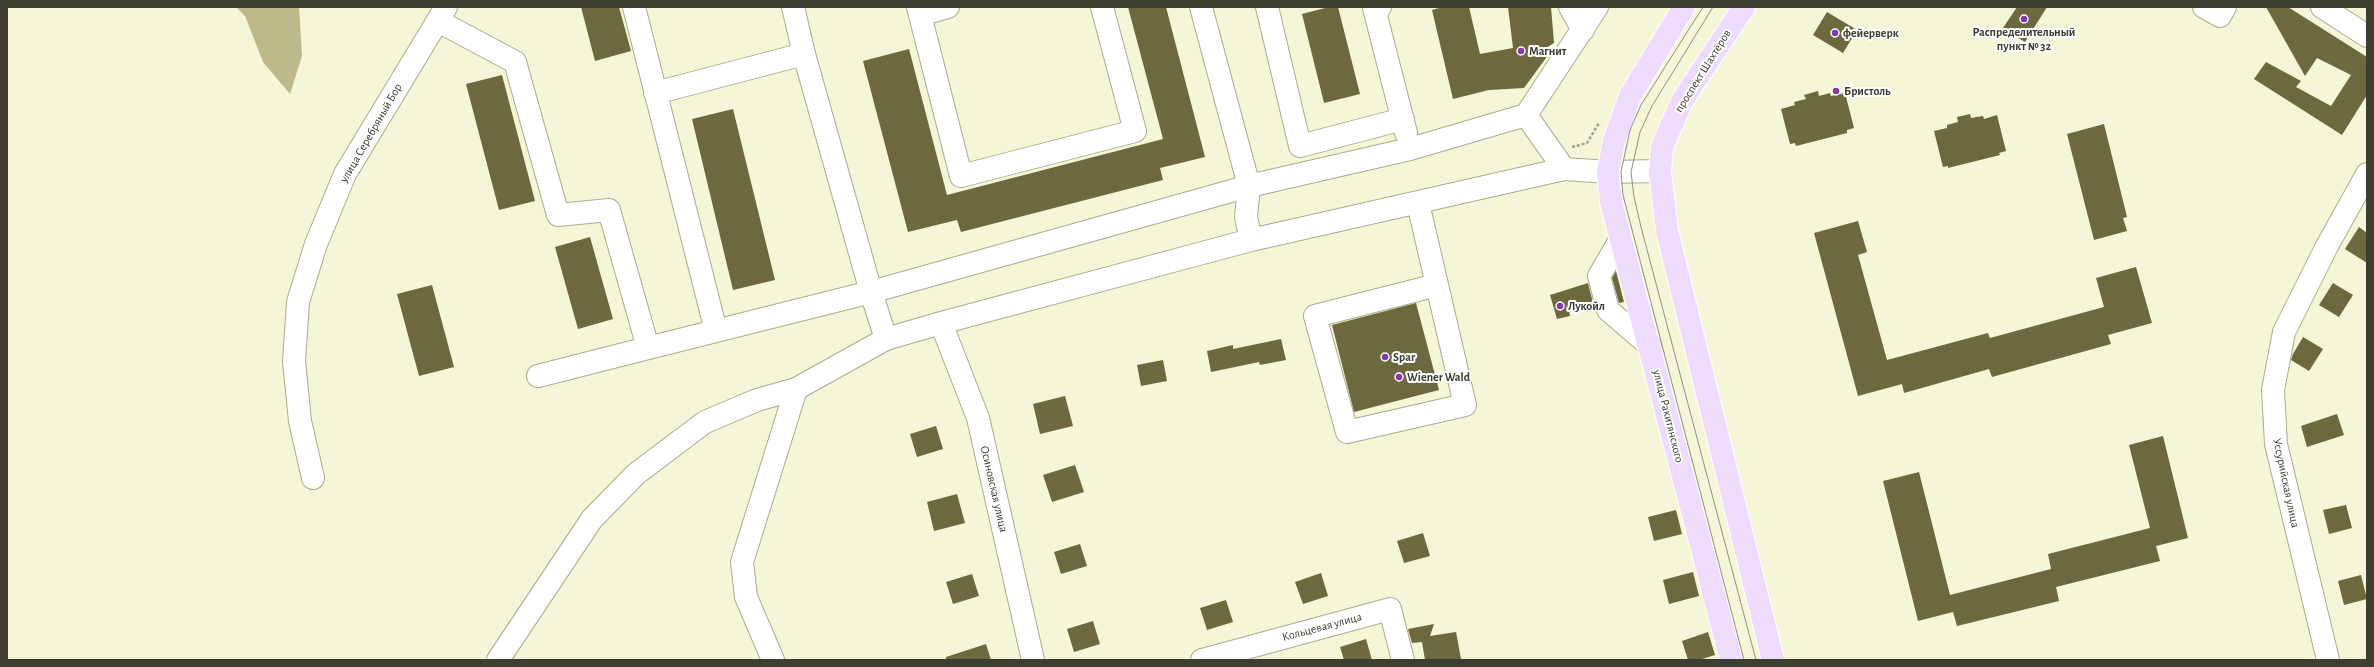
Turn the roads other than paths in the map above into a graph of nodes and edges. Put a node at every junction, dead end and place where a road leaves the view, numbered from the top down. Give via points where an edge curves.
1 (634, 7) edge
2 (793, 7) edge
3 (948, 7) edge
4 (1102, 7) edge
5 (1201, 7) edge
6 (1267, 7) edge
7 (1380, 7) edge
8 (1570, 7) edge
9 (1597, 7) edge
10 (1684, 7) edge
11 (1744, 7) edge
12 (2204, 7) edge
13 (2225, 7) edge
14 (2322, 7) edge
15 (919, 11) edge
16 (442, 14) edge
17 (1583, 30) junction
18 (2367, 36) edge
19 (804, 54) junction
20 (655, 93) junction
21 (1526, 115) junction
22 (1403, 119) junction
23 (1410, 149) junction
24 (1564, 169) junction
25 (1608, 172) junction
26 (1660, 172) junction
27 (2365, 177) edge
28 (1249, 186) junction
29 (1418, 203) junction
30 (1251, 240) junction
31 (1620, 240) junction
32 (1437, 285) junction
33 (871, 292) junction
34 (941, 323) junction
35 (716, 331) junction
36 (886, 339) junction
37 (1650, 346) junction
38 (648, 348) junction
39 (538, 376) dead end
40 (796, 389) junction
41 (313, 478) dead end
42 (498, 660) edge
43 (773, 660) edge
44 (1033, 660) edge
45 (1202, 660) edge
46 (1403, 660) edge
47 (1731, 660) edge
48 (1774, 660) edge
49 (2328, 660) edge

1 - 20 street
2 - 19 street
3 - 15 street
4 - 15 street via 1135,131 961,176
5 - 28 street
6 - 22 street via 1300,146
7 - 22 street via 1374,8
8 - 17 street
9 - 17 street
10 - 25 main road via 1630,96 1614,141
11 - 26 main road, проспект Шахтёров via 1682,101 1662,147
12 - 13 street via 2220,16
14 - 18 street
16 - 38 street via 515,62 558,215 609,210
16 - 41 street, улица Серебряный Бор via 345,174 316,244 298,302 294,361 300,421
17 - 21 street
19 - 20 street
19 - 33 street
20 - 35 street
21 - 23 street
21 - 24 street
22 - 23 street
23 - 28 street
24 - 25 street
24 - 29 street
25 - 26 street
25 - 31 main road, улица Ракитянского via 1611,202
26 - 48 main road, проспект Шахтёров via 1667,230 1732,500
27 - 49 street, Уссурийская улица via 2284,332 2273,390 2276,444
28 - 30 street via 1246,217
28 - 33 street
29 - 30 street
29 - 32 street
30 - 34 street
31 - 37 main road, улица Ракитянского
31 - 37 street via 1599,276 1608,310
32 - 32 street via 1465,405 1348,432 1315,316
33 - 35 street
33 - 36 street
34 - 36 street
34 - 44 street, Осиновская улица via 978,418
35 - 38 street
36 - 40 street
37 - 47 main road, улица Ракитянского
38 - 39 street
40 - 42 street via 757,400 706,422 636,474 592,520
40 - 43 street via 742,562 746,597
45 - 46 street, Кольцевая улица via 1390,609

